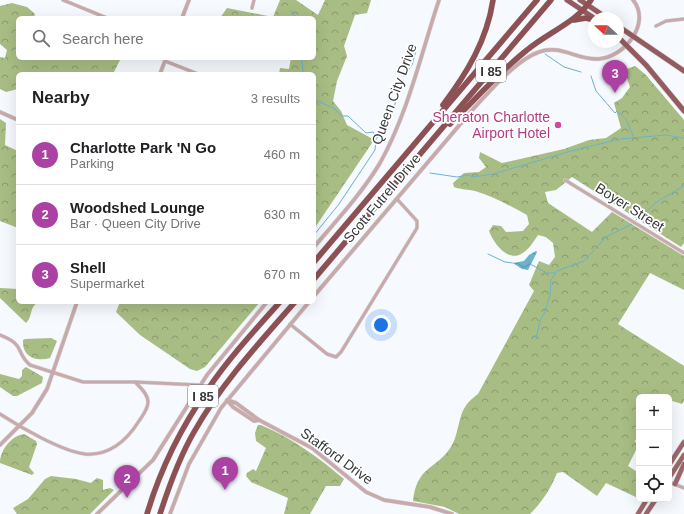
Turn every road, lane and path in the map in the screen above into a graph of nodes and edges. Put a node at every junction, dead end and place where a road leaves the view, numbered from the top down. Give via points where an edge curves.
1 (63, 0) edge
2 (189, 0) edge
3 (254, 0) edge
4 (439, 0) edge
5 (493, 0) edge
6 (537, 0) edge
7 (551, 0) edge
8 (580, 0) edge
9 (591, 0) edge
10 (632, 0) edge
11 (568, 1) edge
12 (252, 8) dead end
13 (586, 8) junction
14 (589, 12) edge
15 (594, 12) edge
16 (102, 16) edge
17 (183, 16) edge
18 (588, 18) edge
19 (684, 19) edge
20 (572, 20) junction
21 (656, 26) dead end
22 (624, 30) edge
23 (633, 36) junction
24 (624, 42) edge
25 (627, 45) junction
26 (165, 60) edge
27 (167, 60) edge
28 (684, 71) edge
29 (161, 72) edge
30 (194, 72) edge
31 (684, 111) edge
32 (0, 112) edge
33 (16, 119) edge
34 (430, 142) junction
35 (412, 146) junction
36 (565, 180) dead end
37 (397, 199) junction
38 (316, 245) edge
39 (684, 253) edge
40 (316, 260) edge
41 (316, 277) edge
42 (316, 294) edge
43 (76, 304) edge
44 (265, 304) edge
45 (278, 304) edge
46 (292, 304) edge
47 (307, 304) edge
48 (290, 324) junction
49 (0, 335) edge
50 (54, 372) junction
51 (135, 382) junction
52 (199, 385) junction
53 (227, 400) junction
54 (0, 414) edge
55 (19, 426) junction
56 (684, 442) edge
57 (0, 446) edge
58 (684, 455) edge
59 (672, 460) edge
60 (684, 464) edge
61 (672, 473) edge
62 (672, 483) edge
63 (675, 484) junction
64 (684, 488) edge
65 (645, 502) edge
66 (654, 502) edge
67 (97, 514) edge
68 (146, 514) edge
69 (160, 514) edge
70 (170, 514) edge
71 (452, 514) edge
72 (638, 514) edge
73 (646, 514) edge

1 - 16 street
2 - 17 street
3 - 12 street
4 - 38 street, Queen City Drive via 404,108 387,150 360,192
5 - 35 highway via 487,27 475,55 456,88
6 - 35 highway, I 85
7 - 34 highway, I 85
8 - 13 highway
9 - 13 highway
10 - 23 street, Scott Futrell Drive via 638,8 640,18
11 - 13 highway
13 - 14 highway
13 - 15 highway
13 - 20 highway
18 - 20 highway
19 - 21 street via 666,21
20 - 34 highway via 521,55
22 - 23 highway
23 - 25 street, Scott Futrell Drive
23 - 28 highway
24 - 25 highway
25 - 31 highway
25 - 37 street, Scott Futrell Drive via 611,56 599,59 557,50 532,55 488,94
26 - 29 street
27 - 30 street
32 - 33 street
34 - 41 highway, I 85
35 - 40 highway, I 85
36 - 39 street, Boyer Street
37 - 42 street, Scott Futrell Drive
37 - 48 street via 417,221 417,228 341,352 336,357 327,354
43 - 50 street
44 - 52 street
45 - 68 highway, I 85 via 229,360 201,399 173,450
46 - 69 highway, I 85 via 230,377 204,416 182,456
47 - 48 street
48 - 53 street
49 - 50 street via 16,343 25,361 30,365
50 - 51 street via 83,382
50 - 55 street via 41,400
51 - 52 street
51 - 55 street via 146,396 147,408 126,438 108,450 92,454 77,452
52 - 67 street via 153,460
53 - 70 street via 197,449
53 - 71 street, Stafford Drive via 254,421 259,420 312,448 366,492 384,500 430,507
54 - 55 street
55 - 57 street
56 - 59 main road
58 - 61 main road
60 - 63 main road
62 - 63 street
63 - 64 street
65 - 72 main road
66 - 73 main road

